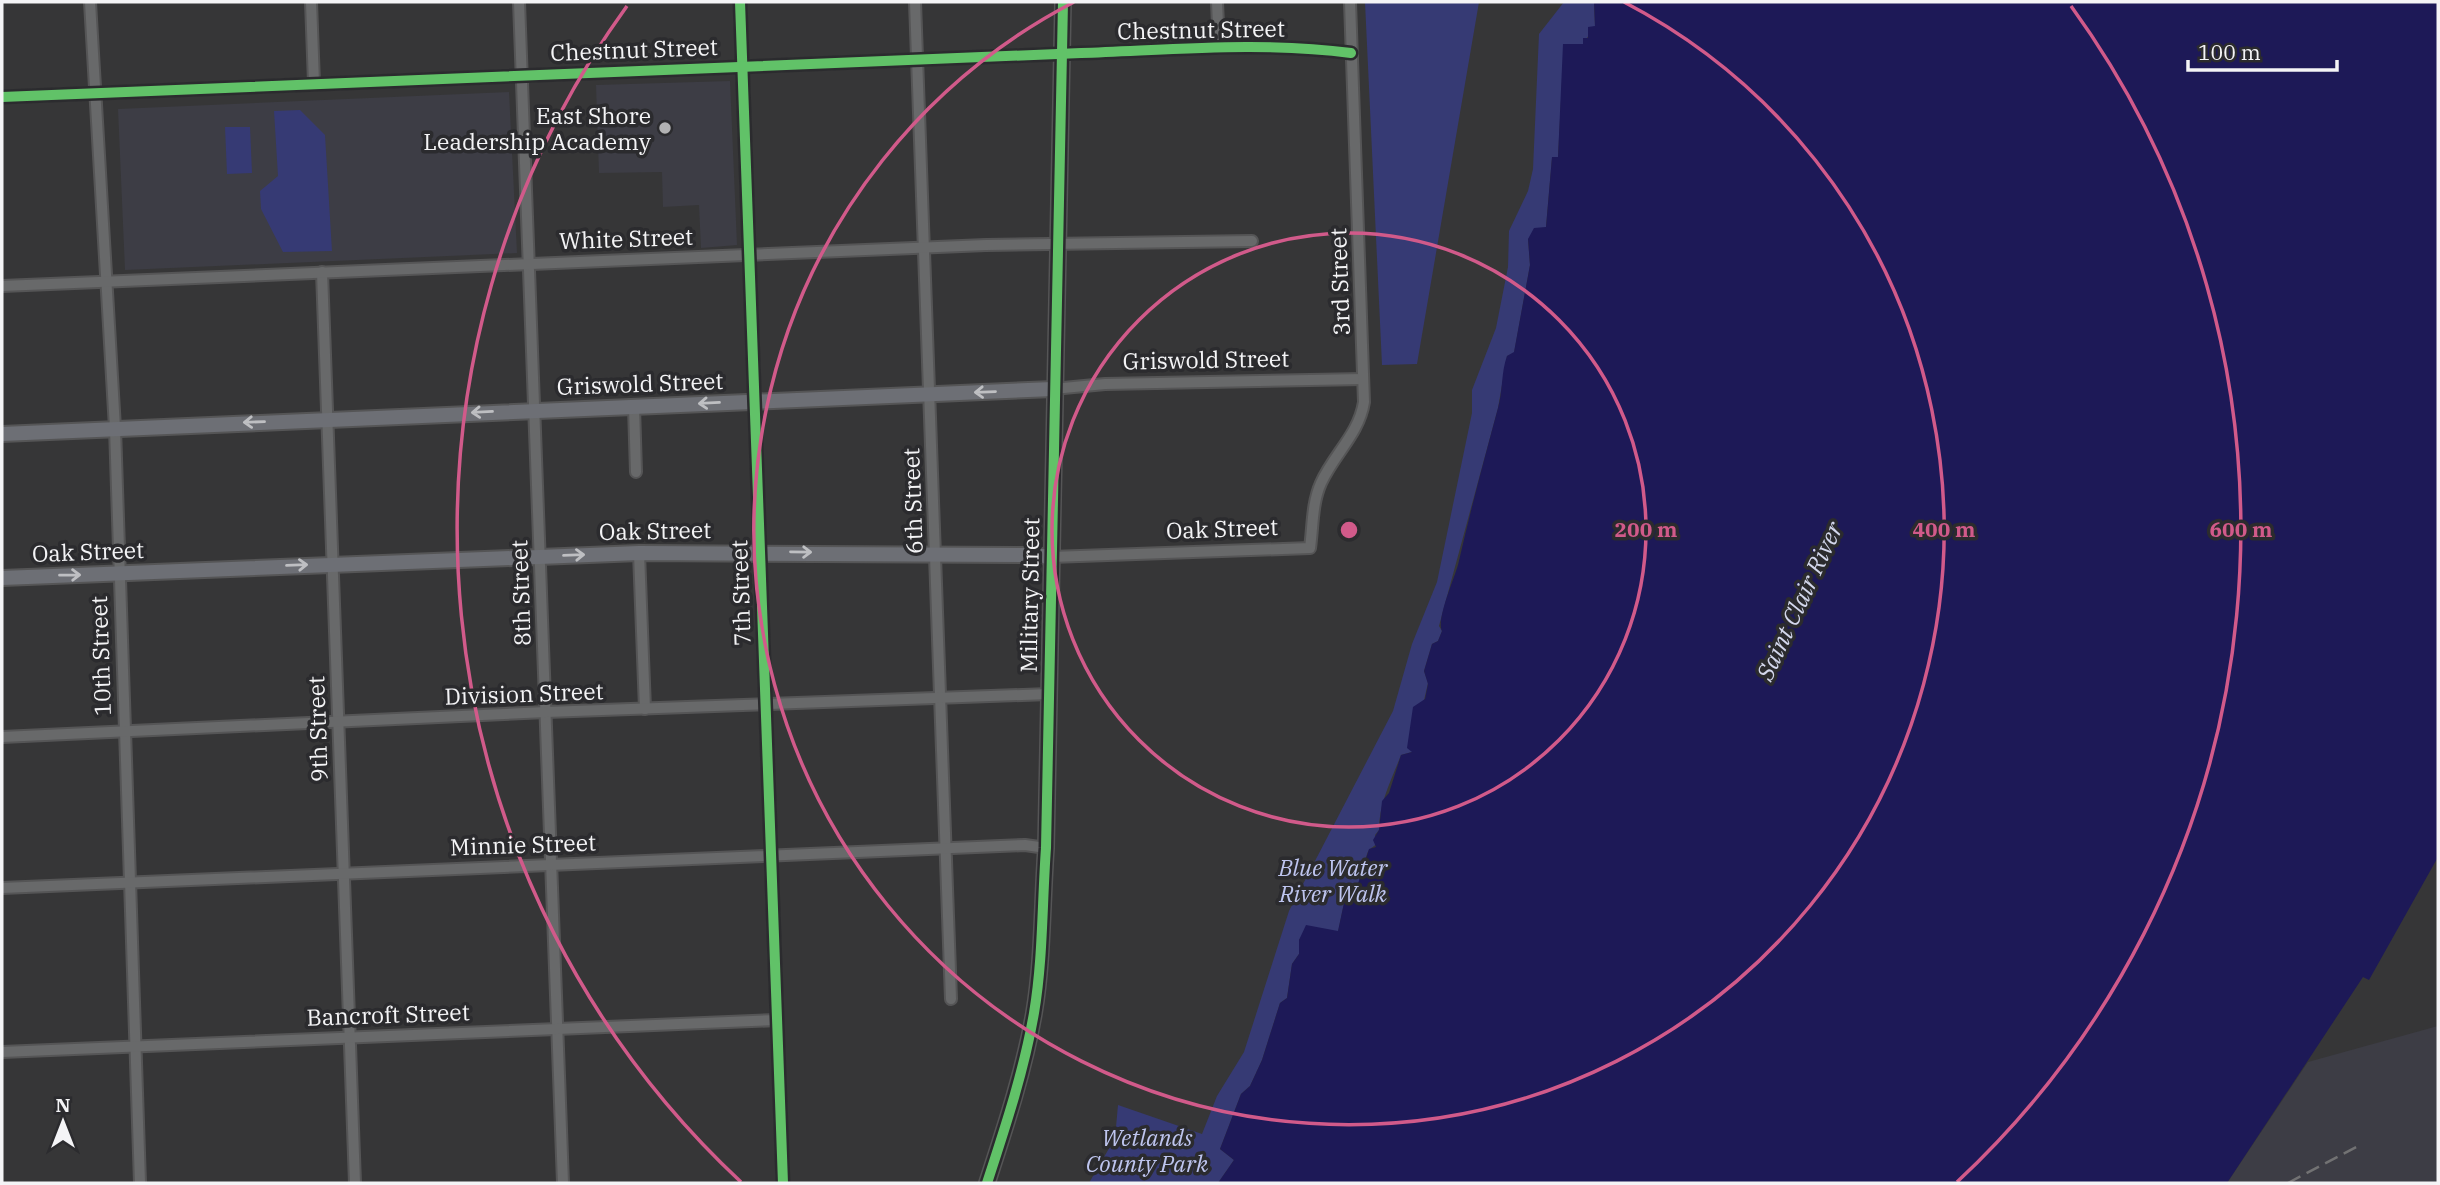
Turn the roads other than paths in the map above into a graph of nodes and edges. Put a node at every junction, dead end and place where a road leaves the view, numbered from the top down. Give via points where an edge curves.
1 (90, 2) edge
2 (311, 2) edge
3 (520, 2) edge
4 (740, 2) edge
5 (915, 2) edge
6 (1063, 2) edge
7 (1217, 2) edge
8 (1350, 2) edge
9 (1219, 48) junction
10 (1351, 53) junction
11 (1062, 54) junction
12 (918, 59) junction
13 (742, 66) junction
14 (522, 74) junction
15 (314, 83) junction
16 (94, 94) junction
17 (2, 97) edge
18 (1252, 241) dead end
19 (1058, 244) junction
20 (924, 248) junction
21 (749, 254) junction
22 (529, 263) junction
23 (323, 272) junction
24 (105, 282) junction
25 (2, 286) edge
26 (1363, 379) junction
27 (1053, 389) junction
28 (929, 395) junction
29 (755, 401) junction
30 (634, 407) junction
31 (535, 409) junction
32 (328, 419) junction
33 (115, 428) junction
34 (2, 433) edge
35 (636, 472) dead end
36 (1310, 548) joint
37 (639, 552) junction
38 (760, 552) junction
39 (935, 554) junction
40 (540, 556) junction
41 (1051, 557) junction
42 (332, 564) junction
43 (119, 573) junction
44 (2, 578) edge
45 (1049, 694) junction
46 (941, 697) junction
47 (766, 704) junction
48 (645, 709) junction
49 (546, 712) junction
50 (338, 722) junction
51 (123, 731) junction
52 (2, 737) edge
53 (1046, 848) junction
54 (946, 849) junction
55 (771, 856) junction
56 (552, 864) junction
57 (344, 873) junction
58 (128, 881) junction
59 (2, 888) edge
60 (951, 999) dead end
61 (777, 1020) junction
62 (557, 1028) junction
63 (351, 1037) junction
64 (135, 1046) junction
65 (2, 1052) edge
66 (140, 1183) edge
67 (355, 1183) edge
68 (563, 1183) edge
69 (783, 1183) edge
70 (987, 1183) edge

1 - 16 street, 10th Street
2 - 15 street
3 - 14 street, 8th Street
4 - 13 street, 7th Street
5 - 12 street, 6th Street
6 - 11 main road, Military Street
7 - 9 street
8 - 10 street, 3rd Street
9 - 10 street, Chestnut Street via 1318,48
9 - 11 street, Chestnut Street
10 - 26 street, 3rd Street
11 - 12 street, Chestnut Street
11 - 19 main road, Military Street
12 - 13 street, Chestnut Street
12 - 20 street, 6th Street
13 - 14 street, Chestnut Street
13 - 21 street, 7th Street
14 - 15 street, Chestnut Street
14 - 22 street, 8th Street
15 - 16 street, Chestnut Street
16 - 17 street, Chestnut Street
16 - 24 street, 10th Street
18 - 19 street, White Street
19 - 20 street, White Street
19 - 27 main road, Military Street
20 - 21 street, White Street
20 - 28 street, 6th Street
21 - 22 street, White Street
21 - 29 street, 7th Street
22 - 23 street, White Street
22 - 31 street, 8th Street
23 - 24 street, White Street
23 - 32 street, 9th Street
24 - 25 street, White Street
24 - 33 street, 10th Street
26 - 27 street, Griswold Street
26 - 36 street, 3rd Street via 1362,417 1315,497
27 -> 28 main road, Griswold Street
27 - 41 main road, Military Street
28 - 29 main road, Griswold Street
28 - 39 street, 6th Street
29 -> 30 main road, Griswold Street
29 - 38 street, 7th Street
30 - 31 main road, Griswold Street
30 - 35 street
31 -> 32 main road, Griswold Street
31 - 40 street, 8th Street
32 -> 33 main road, Griswold Street
32 - 42 street, 9th Street
33 - 34 main road, Griswold Street
33 - 43 street, 10th Street
36 - 41 street, Oak Street
37 - 38 main road, Oak Street
40 -> 37 main road, Oak Street
37 - 48 street
38 -> 39 main road, Oak Street
38 - 47 street, 7th Street
39 - 41 main road, Oak Street
39 - 46 street, 6th Street
40 - 42 main road, Oak Street
40 - 49 street, 8th Street
41 - 45 main road, Military Street
43 -> 42 main road, Oak Street
42 - 50 street, 9th Street
44 -> 43 main road, Oak Street
43 - 51 street, 10th Street
45 - 46 street, Division Street
45 - 53 main road, Military Street
46 - 47 street, Division Street
46 - 54 street, 6th Street
47 - 48 street, Division Street
47 - 55 street, 7th Street
48 - 49 street, Division Street
49 - 50 street, Division Street
49 - 56 street, 8th Street
50 - 51 street, Division Street
50 - 57 street, 9th Street
51 - 52 street, Division Street
51 - 58 street, 10th Street
53 - 54 street, Minnie Street
53 - 70 main road, Military Street via 1034,1014
54 - 55 street, Minnie Street
54 - 60 street, 6th Street
55 - 56 street, Minnie Street
55 - 61 street, 7th Street
56 - 57 street, Minnie Street
56 - 62 street, 8th Street
57 - 58 street, Minnie Street
57 - 63 street, 9th Street
58 - 59 street, Minnie Street
58 - 64 street, 10th Street
61 - 62 street, Bancroft Street
61 - 69 street, 7th Street
62 - 63 street, Bancroft Street
62 - 68 street, 8th Street
63 - 64 street, Bancroft Street
63 - 67 street, 9th Street
64 - 65 street, Bancroft Street
64 - 66 street, 10th Street

